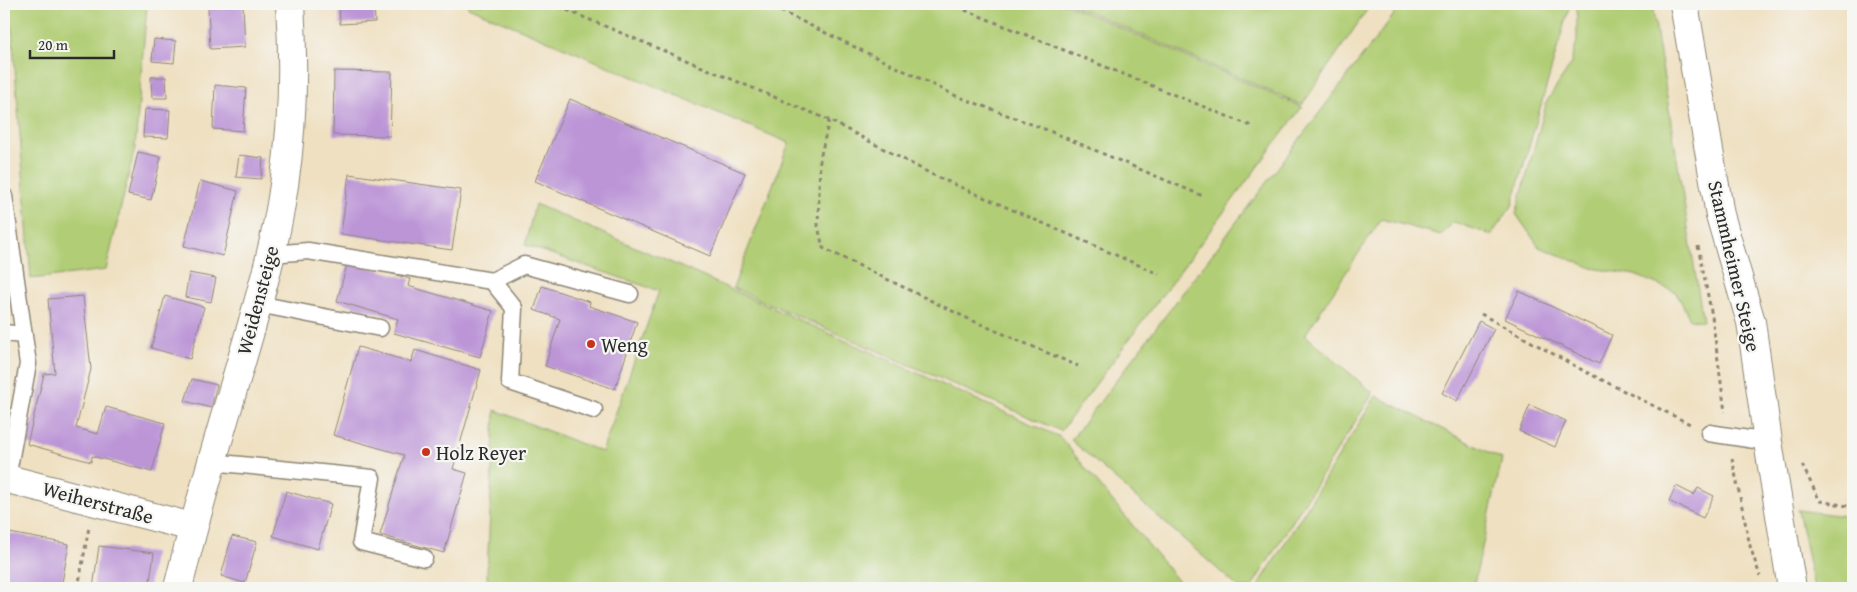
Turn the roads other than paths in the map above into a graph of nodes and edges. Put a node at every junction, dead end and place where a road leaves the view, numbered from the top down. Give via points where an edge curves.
1 (290, 4) edge
2 (1684, 4) edge
3 (4, 196) edge
4 (271, 254) junction
5 (492, 281) junction
6 (630, 294) dead end
7 (258, 304) junction
8 (380, 328) dead end
9 (4, 333) edge
10 (24, 335) junction
11 (594, 410) dead end
12 (1708, 433) road end
13 (1768, 442) junction
14 (211, 462) junction
15 (6, 478) edge
16 (192, 527) junction
17 (424, 558) dead end
18 (178, 588) edge
19 (1792, 588) edge

1 - 4 street, Weidensteige via 291,124 284,186
2 - 13 street, Stammheimer Steige via 1720,215 1751,322
3 - 10 lane
4 - 5 lane via 308,251
4 - 7 street, Weidensteige
5 - 6 lane via 524,265
5 - 11 lane via 514,308 510,382
7 - 8 lane
7 - 14 street, Weidensteige
9 - 10 lane
10 - 15 lane via 28,364
12 - 13 lane
13 - 19 street, Stammheimer Steige
14 - 16 street, Weidensteige
14 - 17 lane via 372,478 361,542
15 - 16 street, Weiherstraße
16 - 18 street, Weidensteige

